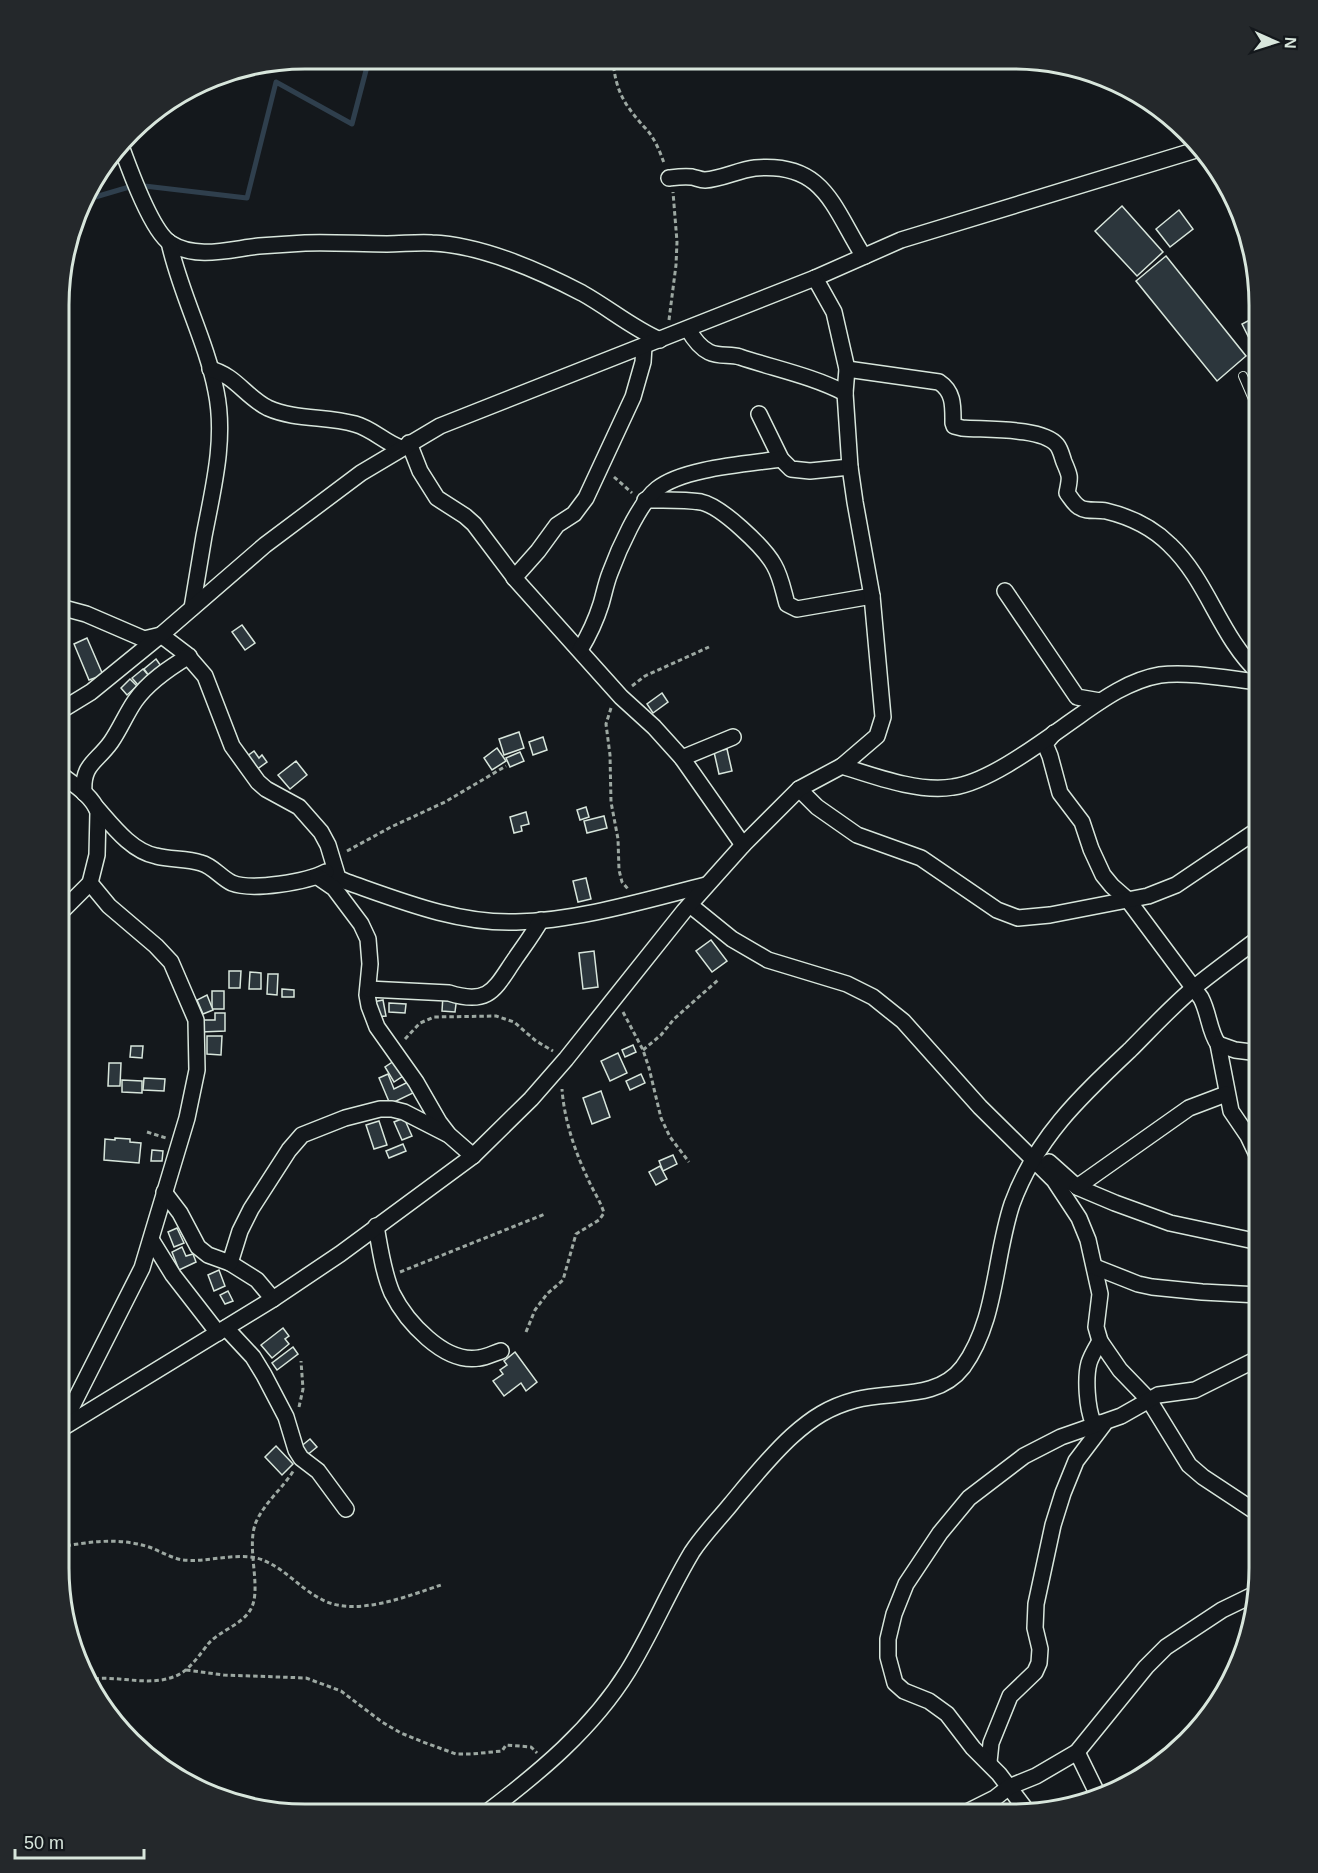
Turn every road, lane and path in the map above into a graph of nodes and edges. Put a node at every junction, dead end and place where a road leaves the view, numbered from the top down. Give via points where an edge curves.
1 (615, 69) edge
2 (1192, 151) edge
3 (124, 154) edge
4 (669, 178) junction
5 (169, 242) junction
6 (865, 256) junction
7 (815, 278) junction
8 (688, 328) junction
9 (665, 338) junction
10 (644, 346) junction
11 (210, 369) junction
12 (847, 369) junction
13 (1243, 376) dead end
14 (1249, 390) edge
15 (846, 393) junction
16 (759, 414) dead end
17 (405, 446) junction
18 (781, 459) junction
19 (850, 467) junction
20 (600, 469) junction
21 (645, 500) junction
22 (514, 578) junction
23 (1005, 591) dead end
24 (872, 596) junction
25 (192, 608) junction
26 (69, 609) edge
27 (161, 635) junction
28 (709, 647) dead end
29 (580, 650) junction
30 (189, 656) junction
31 (1249, 661) edge
32 (1249, 681) edge
33 (621, 697) junction
34 (1100, 701) junction
35 (69, 705) edge
36 (1054, 733) junction
37 (733, 737) dead end
38 (682, 758) junction
39 (506, 766) dead end
40 (842, 766) junction
41 (69, 782) edge
42 (799, 789) junction
43 (84, 794) junction
44 (96, 807) junction
45 (1249, 837) edge
46 (743, 845) junction
47 (334, 864) junction
48 (318, 877) junction
49 (90, 883) junction
50 (706, 885) junction
51 (644, 900) junction
52 (1128, 900) junction
53 (69, 904) edge
54 (690, 905) junction
55 (541, 920) junction
56 (1249, 946) edge
57 (717, 980) dead end
58 (1194, 987) junction
59 (368, 988) junction
60 (616, 997) junction
61 (1218, 1044) junction
62 (393, 1048) junction
63 (643, 1050) junction
64 (1249, 1052) edge
65 (566, 1059) junction
66 (562, 1088) dead end
67 (1226, 1094) junction
68 (449, 1135) junction
69 (1249, 1138) edge
70 (473, 1156) junction
71 (1035, 1156) junction
72 (688, 1162) dead end
73 (1077, 1187) junction
74 (164, 1192) junction
75 (545, 1214) dead end
76 (376, 1226) junction
77 (1249, 1240) edge
78 (152, 1241) junction
79 (230, 1263) junction
80 (1095, 1267) junction
81 (387, 1276) junction
82 (1249, 1294) edge
83 (273, 1299) junction
84 (222, 1330) junction
85 (526, 1332) dead end
86 (1100, 1341) junction
87 (501, 1351) dead end
88 (1249, 1363) edge
89 (1149, 1400) junction
90 (69, 1411) edge
91 (69, 1424) edge
92 (1104, 1424) junction
93 (301, 1458) junction
94 (1249, 1507) edge
95 (346, 1509) dead end
96 (69, 1545) edge
97 (252, 1557) junction
98 (441, 1585) dead end
99 (1247, 1598) edge
100 (186, 1670) junction
101 (96, 1678) edge
102 (1077, 1752) junction
103 (989, 1762) junction
104 (550, 1764) junction
105 (1009, 1787) junction
106 (1095, 1789) edge
107 (1021, 1803) edge
108 (498, 1804) edge
109 (983, 1804) edge

1 - 4 path via 619,91 630,112 648,130
2 - 6 street via 901,240
3 - 5 street via 154,222
4 - 6 street via 707,180 756,168 796,172 812,180 830,197
4 - 9 path via 677,242
5 - 9 street via 197,251 218,252 307,243 432,243 468,247 583,294 644,333
5 - 11 street
6 - 7 street
7 - 8 street
7 - 12 street via 834,312
8 - 9 street
8 - 15 street via 695,340 714,354 790,371
9 - 10 street
10 - 17 street via 495,402
10 - 20 street via 633,397
11 - 17 street via 222,372 271,409 355,424 393,445
11 - 25 street via 218,404 219,451
12 - 15 street
12 - 31 street via 939,382 951,397 954,426 1020,432 1052,441 1070,475 1067,493 1075,504 1081,509 1132,519 1152,528 1171,545 1196,579 1225,631
13 - 14 lane
15 - 19 street
16 - 18 street
17 - 22 street via 438,498 474,524
17 - 25 street via 361,473 265,545
18 - 19 street via 797,471
18 - 21 street via 679,477 663,484
19 - 24 street
20 - 21 path
20 - 22 street via 581,507 557,525
21 - 24 street via 700,502 718,510 771,561 787,604 794,609
21 - 29 street via 610,572 594,625
22 - 29 street
23 - 34 street via 1077,697
24 - 40 street via 883,721 873,742
25 - 27 street
26 - 27 street via 144,639
27 - 30 street
27 - 35 street
28 - 33 path via 645,676
29 - 33 street
30 - 43 street via 136,699 108,745 90,764
30 - 47 street via 205,676 232,746 258,782 300,807 311,819 328,845
32 - 34 street via 1160,675 1129,685
33 - 38 street
33 - 51 path via 611,707 606,724 611,802 622,882
34 - 36 street
36 - 40 street via 991,772 951,788 900,783
36 - 52 street via 1045,744 1060,793 1082,822 1104,875
37 - 38 street
38 - 46 street
39 - 47 path via 445,802 341,853
40 - 42 street
41 - 43 street
42 - 46 street
42 - 52 street via 857,835 921,858 1011,917 1035,917
43 - 44 street
44 - 48 street via 141,850 155,856 204,863 232,882 248,886
44 - 49 street via 98,855
45 - 52 street via 1176,885
46 - 50 street
47 - 48 street
47 - 55 street via 338,878 433,911 496,921
48 - 59 street via 334,888 361,924 369,948
49 - 53 street
49 - 74 street via 109,906 171,962 196,1020 197,1070
50 - 51 street
50 - 54 street
51 - 55 street
52 - 58 street
54 - 60 street
54 - 71 street via 732,939 768,960 847,984 873,997 903,1021 980,1107
55 - 59 street via 502,982 483,995
56 - 58 street
57 - 63 path
58 - 61 street
58 - 71 street via 1071,1107
59 - 62 street via 377,1027
60 - 63 path
60 - 65 street
61 - 64 street
61 - 67 street
62 - 65 path via 420,1023 434,1017 496,1016 514,1022
62 - 68 street
63 - 72 path via 661,1118
65 - 70 street
66 - 85 path via 563,1105 579,1158 604,1213 576,1234 563,1280 535,1310
67 - 69 street via 1231,1111
67 - 73 street via 1189,1108
68 - 70 street
68 - 79 street via 404,1112 380,1109 302,1136 251,1209
70 - 76 street
71 - 73 street
71 - 80 street via 1079,1218
71 - 104 street via 1012,1204 989,1310 962,1368 946,1383 929,1389 857,1399 821,1412 791,1437 693,1551 627,1672 587,1725
73 - 77 street via 1170,1223
74 - 78 street
74 - 79 street via 198,1246 208,1255
75 - 81 path
76 - 81 street
76 - 83 street
78 - 84 street via 173,1275
78 - 90 street
79 - 83 street via 257,1280
80 - 82 street via 1152,1287
80 - 86 street via 1100,1294 1096,1328
81 - 87 street via 400,1306 446,1352 479,1359
83 - 84 street
84 - 91 street
84 - 93 street via 253,1357 264,1374
86 - 89 street via 1120,1370
86 - 92 street via 1089,1362 1087,1386 1093,1422
88 - 89 street via 1195,1390
89 - 92 street
89 - 94 street via 1190,1465
92 - 103 street via 1076,1461 1063,1493 1036,1604 1039,1663 1010,1696 991,1743
92 - 103 street via 1038,1448 969,1498 906,1584 894,1614 887,1650 895,1683 940,1709
93 - 95 street via 318,1471
93 - 97 path via 256,1523
96 - 97 path via 123,1541 183,1560
97 - 98 path via 264,1560 323,1601 338,1604 384,1603
97 - 100 path via 254,1600 249,1612 215,1637
99 - 102 street via 1166,1647
100 - 101 path via 162,1680
100 - 104 path via 224,1676 306,1678 341,1691 401,1733 456,1754 522,1745 531,1747
102 - 105 street
102 - 106 street
103 - 105 street
104 - 108 street
105 - 107 street
105 - 109 street

